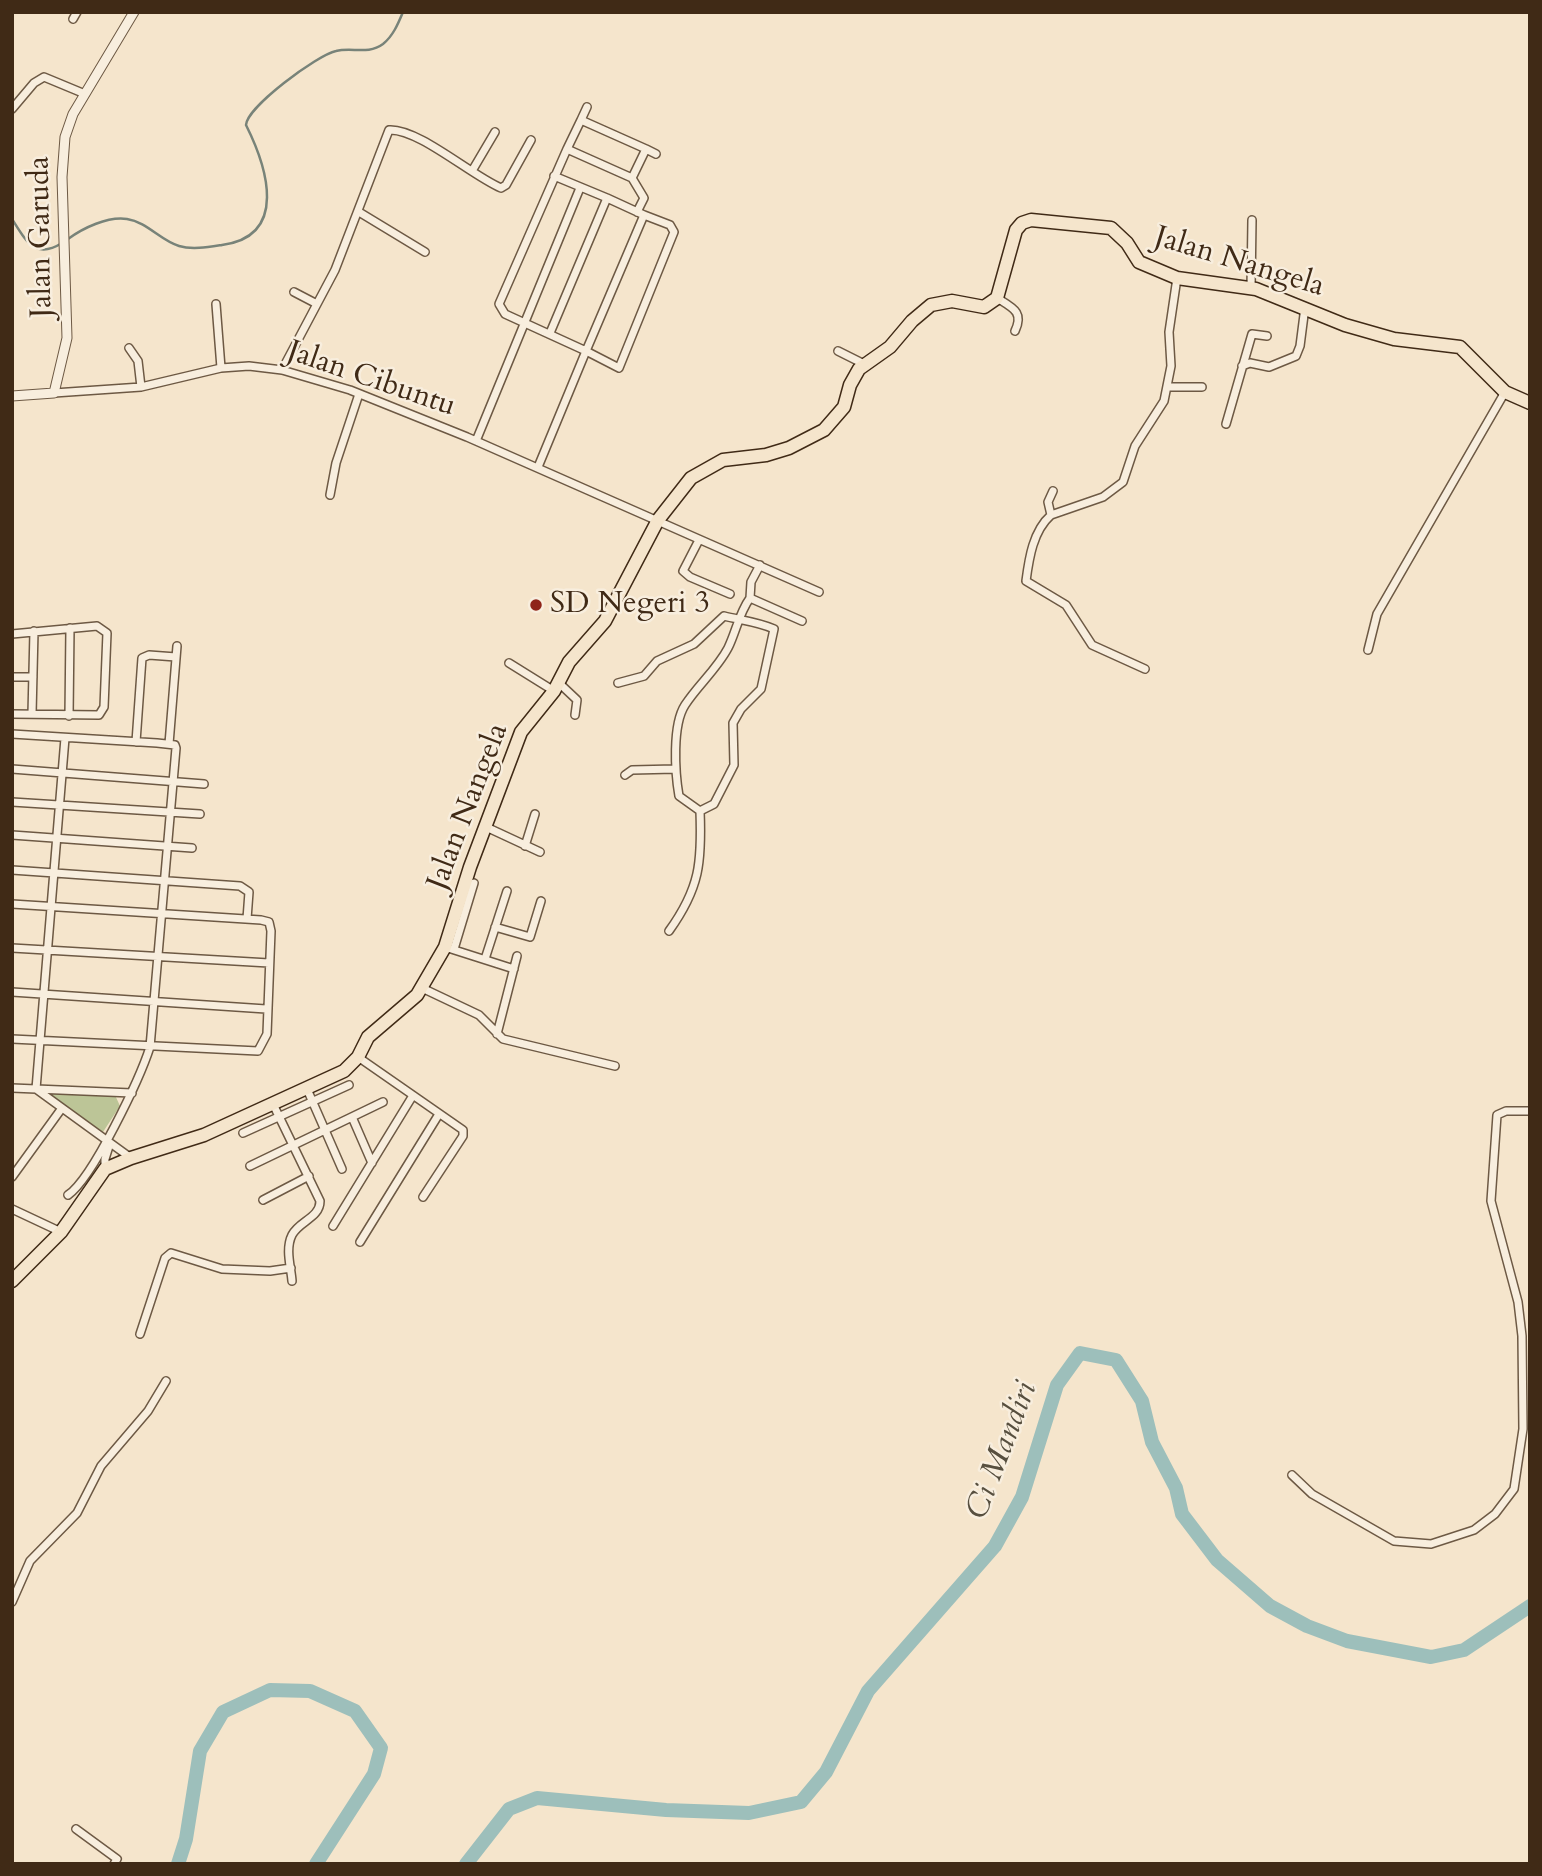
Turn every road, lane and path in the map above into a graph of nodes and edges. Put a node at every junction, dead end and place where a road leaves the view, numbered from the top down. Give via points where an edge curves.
1 (134, 12) edge
2 (85, 94) junction
3 (587, 107) dead end
4 (12, 109) edge
5 (581, 120) junction
6 (495, 132) dead end
7 (531, 141) dead end
8 (567, 149) junction
9 (646, 149) junction
10 (656, 154) dead end
11 (472, 171) junction
12 (554, 177) junction
13 (632, 178) junction
14 (580, 188) junction
15 (607, 198) junction
16 (359, 212) junction
17 (641, 214) junction
18 (1252, 220) dead end
19 (425, 252) dead end
20 (1177, 278) junction
21 (1251, 288) junction
22 (294, 292) dead end
23 (997, 298) junction
24 (216, 304) dead end
25 (317, 304) junction
26 (1305, 307) junction
27 (525, 323) junction
28 (1016, 331) dead end
29 (551, 333) junction
30 (1267, 336) dead end
31 (129, 348) dead end
32 (586, 351) junction
33 (838, 351) dead end
34 (864, 365) junction
35 (1242, 366) junction
36 (221, 368) junction
37 (282, 370) junction
38 (141, 387) junction
39 (1167, 387) junction
40 (1202, 387) dead end
41 (1505, 392) junction
42 (54, 393) junction
43 (359, 394) junction
44 (12, 396) edge
45 (1530, 403) edge
46 (1226, 424) dead end
47 (476, 441) junction
48 (538, 467) junction
49 (1053, 491) dead end
50 (330, 495) dead end
51 (1051, 515) junction
52 (658, 520) junction
53 (699, 540) junction
54 (760, 565) junction
55 (819, 592) dead end
56 (730, 594) dead end
57 (750, 598) junction
58 (802, 621) dead end
59 (739, 622) junction
60 (71, 628) junction
61 (34, 631) junction
62 (12, 634) edge
63 (177, 646) dead end
64 (1368, 650) dead end
65 (176, 657) junction
66 (509, 663) dead end
67 (1145, 669) dead end
68 (12, 677) edge
69 (33, 677) junction
70 (618, 683) dead end
71 (557, 687) junction
72 (12, 714) edge
73 (32, 714) junction
74 (575, 715) dead end
75 (69, 716) junction
76 (12, 734) edge
77 (65, 738) junction
78 (136, 742) junction
79 (169, 744) junction
80 (12, 769) edge
81 (676, 769) junction
82 (61, 773) junction
83 (625, 775) dead end
84 (174, 781) junction
85 (204, 784) dead end
86 (12, 802) edge
87 (59, 805) junction
88 (700, 811) junction
89 (172, 813) junction
90 (200, 814) dead end
91 (535, 814) dead end
92 (485, 826) junction
93 (12, 835) edge
94 (56, 838) junction
95 (525, 846) junction
96 (168, 847) junction
97 (192, 848) dead end
98 (540, 852) dead end
99 (12, 870) edge
100 (54, 872) junction
101 (164, 879) junction
102 (474, 883) dead end
103 (507, 891) dead end
104 (541, 901) dead end
105 (12, 904) edge
106 (51, 906) junction
107 (162, 912) junction
108 (247, 919) junction
109 (495, 927) junction
110 (669, 930) dead end
111 (12, 948) edge
112 (449, 948) junction
113 (48, 950) junction
114 (517, 956) dead end
115 (158, 957) junction
116 (485, 959) junction
117 (269, 962) junction
118 (514, 969) junction
119 (422, 988) junction
120 (12, 992) edge
121 (46, 994) junction
122 (154, 1001) junction
123 (266, 1009) junction
124 (497, 1034) junction
125 (12, 1040) edge
126 (41, 1041) junction
127 (150, 1047) junction
128 (358, 1057) junction
129 (615, 1066) dead end
130 (349, 1085) dead end
131 (12, 1087) edge
132 (36, 1089) junction
133 (132, 1093) junction
134 (310, 1095) junction
135 (412, 1097) junction
136 (383, 1102) dead end
137 (273, 1104) junction
138 (62, 1108) junction
139 (1530, 1111) edge
140 (439, 1114) junction
141 (280, 1116) junction
142 (352, 1117) junction
143 (327, 1129) junction
144 (243, 1133) dead end
145 (109, 1142) junction
146 (294, 1145) junction
147 (131, 1158) junction
148 (372, 1163) junction
149 (250, 1166) dead end
150 (105, 1169) junction
151 (342, 1169) dead end
152 (309, 1175) junction
153 (12, 1177) edge
154 (68, 1195) dead end
155 (423, 1197) dead end
156 (263, 1200) dead end
157 (12, 1209) edge
158 (333, 1226) dead end
159 (61, 1232) junction
160 (360, 1242) dead end
161 (291, 1268) junction
162 (12, 1281) edge
163 (292, 1281) dead end
164 (140, 1334) dead end
165 (166, 1381) dead end
166 (1292, 1475) dead end
167 (12, 1602) edge
168 (76, 1829) dead end
169 (114, 1864) edge

1 - 2 street, Jalan Garuda
2 - 4 street via 44,77
2 - 42 street, Jalan Garuda via 73,114 63,151 67,338
3 - 5 street
5 - 8 street
5 - 9 street
6 - 11 street
7 - 11 street via 504,187
8 - 12 street
8 - 13 street
9 - 10 street
9 - 13 street
11 - 16 street via 436,149 389,130
12 - 14 street
12 - 27 street via 499,304 505,314
13 - 17 street via 644,198
14 - 15 street
14 - 27 street
15 - 17 street
15 - 29 street
16 - 19 street
16 - 25 street
17 - 32 street
17 - 32 street via 670,225 674,232 618,368
18 - 21 street
20 - 21 main road, Jalan Nangela
20 - 23 main road, Jalan Nangela via 1139,262 1111,228 1031,220 1017,228
20 - 39 street
21 - 26 main road, Jalan Nangela
22 - 25 street
23 - 28 street via 1018,312
23 - 34 main road, Jalan Nangela via 984,307 952,301 931,305 890,347
24 - 36 street
25 - 37 street
26 - 35 street via 1294,358 1269,367
26 - 41 main road, Jalan Nangela via 1394,339 1460,347
27 - 29 street
27 - 47 street
29 - 32 street
30 - 35 street via 1252,334
31 - 38 street via 136,356
32 - 48 street
33 - 34 street
34 - 52 main road, Jalan Nangela via 850,385 844,407 824,430 766,456 723,460 708,467 691,478
35 - 46 street
36 - 37 street, Jalan Cibuntu
36 - 38 street, Jalan Cibuntu
37 - 43 street, Jalan Cibuntu
38 - 42 street, Jalan Cibuntu
39 - 40 street
39 - 51 street via 1117,489
41 - 45 main road, Jalan Nangela
41 - 64 street via 1377,614
42 - 44 street
43 - 47 street, Jalan Cibuntu
43 - 50 street
47 - 48 street, Jalan Cibuntu
48 - 52 street, Jalan Cibuntu
49 - 51 street via 1048,502
51 - 67 street via 1032,549 1026,581 1066,605 1092,645
52 - 53 street, Jalan Cibuntu
52 - 71 main road, Jalan Nangela via 605,621 569,662
53 - 54 street, Jalan Cibuntu
53 - 56 street via 683,571
54 - 55 street, Jalan Cibuntu
54 - 57 street via 751,582
57 - 58 street
57 - 59 street
59 - 70 street via 724,616 694,644 657,661 644,676
59 - 81 street via 727,649 682,709
59 - 88 street via 770,627 775,633 761,689 733,723 734,765 714,804
60 - 61 street
60 - 75 street
60 - 75 street via 105,629 102,712
61 - 62 street
61 - 69 street
63 - 65 street
65 - 78 street via 142,658
65 - 79 street
66 - 71 street
68 - 69 street
69 - 73 street
71 - 74 street via 578,701
71 - 92 main road, Jalan Nangela via 521,732
72 - 73 street
73 - 75 street
76 - 77 street
77 - 78 street
77 - 82 street
78 - 79 street
79 - 84 street via 176,748
80 - 82 street
81 - 83 street via 632,769
81 - 88 street via 679,796
82 - 84 street
82 - 87 street
84 - 85 street
84 - 89 street
86 - 87 street
87 - 89 street
87 - 94 street
88 - 110 street via 701,859 696,885
89 - 90 street
89 - 96 street
91 - 95 street
92 - 95 street
92 - 112 main road, Jalan Nangela
93 - 94 street
94 - 96 street
94 - 100 street
95 - 98 street
96 - 97 street
96 - 101 street
99 - 100 street
100 - 101 street
100 - 106 street
101 - 107 street
101 - 108 street via 244,887 249,896
102 - 112 street
103 - 109 street
104 - 109 street via 530,937
105 - 106 street
106 - 107 street
106 - 113 street
107 - 108 street
107 - 115 street
108 - 117 street via 270,924
109 - 116 street
111 - 113 street
112 - 116 street
112 - 119 main road, Jalan Nangela
113 - 115 street
113 - 121 street
114 - 118 street
115 - 117 street
115 - 122 street
116 - 118 street
117 - 123 street
118 - 124 street
119 - 124 street via 479,1015
119 - 128 main road, Jalan Nangela via 368,1037
120 - 121 street
121 - 122 street
121 - 126 street
122 - 123 street
122 - 127 street
123 - 127 street via 266,1039 258,1051
124 - 129 street
125 - 126 street
126 - 127 street
126 - 132 street
127 - 133 street
128 - 134 main road, Jalan Nangela
128 - 135 street
130 - 134 street
131 - 132 street
132 - 133 street
132 - 138 street
133 - 145 street
134 - 137 main road, Jalan Nangela
134 - 141 street
134 - 143 street
135 - 140 street
135 - 148 street
136 - 142 street
137 - 141 street
137 - 147 main road, Jalan Nangela via 204,1136
138 - 145 street
138 - 153 street
139 - 166 street via 1497,1115 1492,1175 1491,1201 1518,1302 1522,1336 1523,1429 1514,1489 1474,1530 1431,1544 1394,1541 1312,1494
140 - 155 street via 463,1133
140 - 160 street
141 - 144 street
141 - 146 street
142 - 143 street
142 - 148 street
143 - 146 street
143 - 151 street
145 - 147 street
145 - 150 street
145 - 154 street
146 - 149 street
146 - 152 street
147 - 150 main road, Jalan Nangela
148 - 158 street
150 - 159 main road
152 - 156 street
152 - 161 street via 320,1208 292,1234
157 - 159 street
159 - 162 main road
161 - 163 street
161 - 164 street via 222,1269 169,1254
165 - 167 street via 148,1411 101,1466 77,1513 30,1562
168 - 169 street via 117,1858

